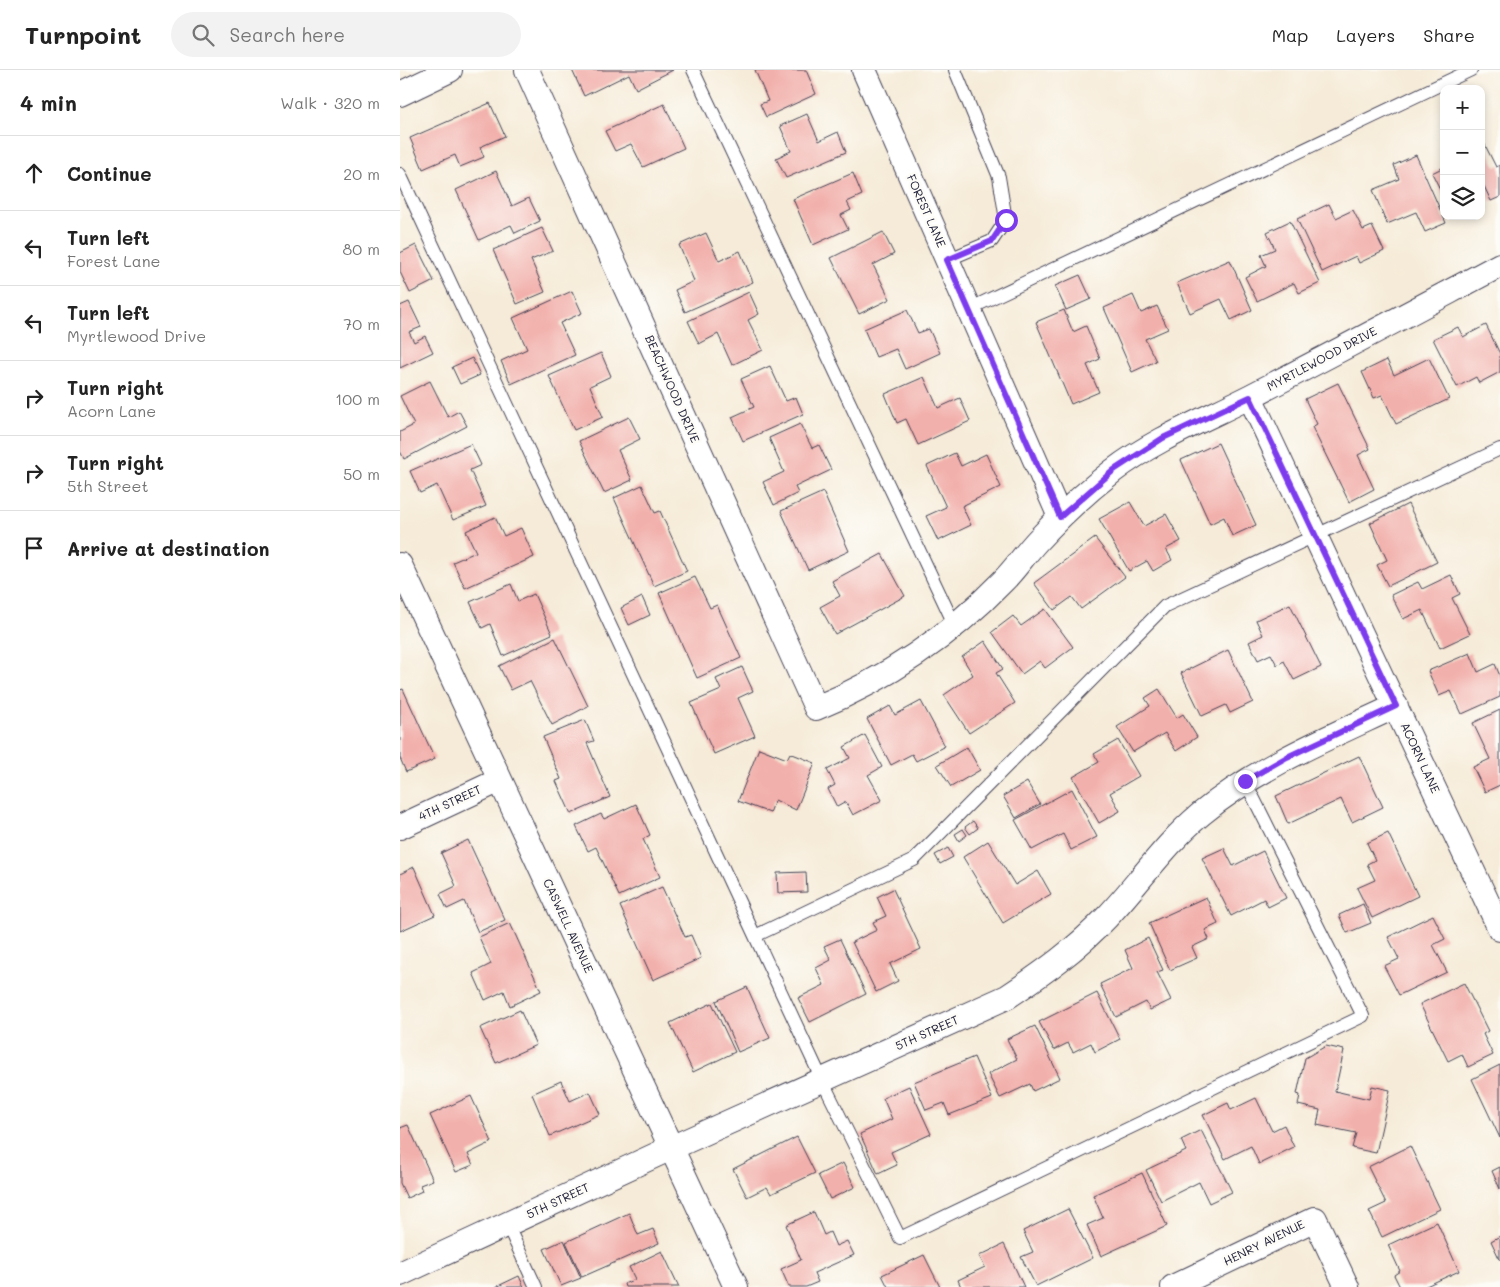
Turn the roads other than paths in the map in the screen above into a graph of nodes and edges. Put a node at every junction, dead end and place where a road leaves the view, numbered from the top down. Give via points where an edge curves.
1 (450, 70) edge
2 (527, 70) edge
3 (693, 70) edge
4 (864, 70) edge
5 (955, 70) edge
6 (1471, 70) edge
7 (400, 94) edge
8 (400, 174) edge
9 (947, 260) junction
10 (1500, 265) edge
11 (969, 309) junction
12 (1250, 397) junction
13 (1500, 449) edge
14 (1060, 517) junction
15 (1316, 537) junction
16 (400, 565) edge
17 (954, 626) junction
18 (1396, 706) junction
19 (816, 708) joint
20 (500, 780) junction
21 (1245, 781) junction
22 (400, 827) edge
23 (1500, 929) edge
24 (755, 936) junction
25 (822, 1080) junction
26 (671, 1148) junction
27 (507, 1224) junction
28 (400, 1274) edge
29 (536, 1287) edge
30 (736, 1287) edge
31 (1173, 1287) edge
32 (1347, 1287) edge

1 - 7 street
2 - 19 street, BEACHWOOD DRIVE
3 - 17 lane
4 - 9 street, FOREST LANE
5 - 9 lane via 999,177 1006,220 992,241
6 - 11 lane
8 - 24 lane
9 - 11 street, FOREST LANE
10 - 12 street, MYRTLEWOOD DRIVE
11 - 14 street, FOREST LANE
12 - 14 street, MYRTLEWOOD DRIVE via 1163,438 1114,470
12 - 15 street, ACORN LANE
13 - 15 lane
14 - 17 street, MYRTLEWOOD DRIVE via 1004,580
15 - 18 street, ACORN LANE
15 - 24 lane via 1165,606 914,860
16 - 20 street, CASWELL AVENUE
17 - 19 street, MYRTLEWOOD DRIVE via 892,671
18 - 21 street, 5TH STREET via 1287,757
18 - 23 street, ACORN LANE
20 - 22 street, 4TH STREET
20 - 26 street, CASWELL AVENUE
21 - 25 street, 5TH STREET via 1200,815 1165,848 1107,916 1051,968 1006,997
21 - 25 lane via 1363,1016 900,1238
24 - 25 lane
25 - 26 street, 5TH STREET
26 - 27 street, 5TH STREET
26 - 30 street, CASWELL AVENUE
27 - 28 street, 5TH STREET
27 - 29 lane
31 - 32 street, HENRY AVENUE via 1315,1219

